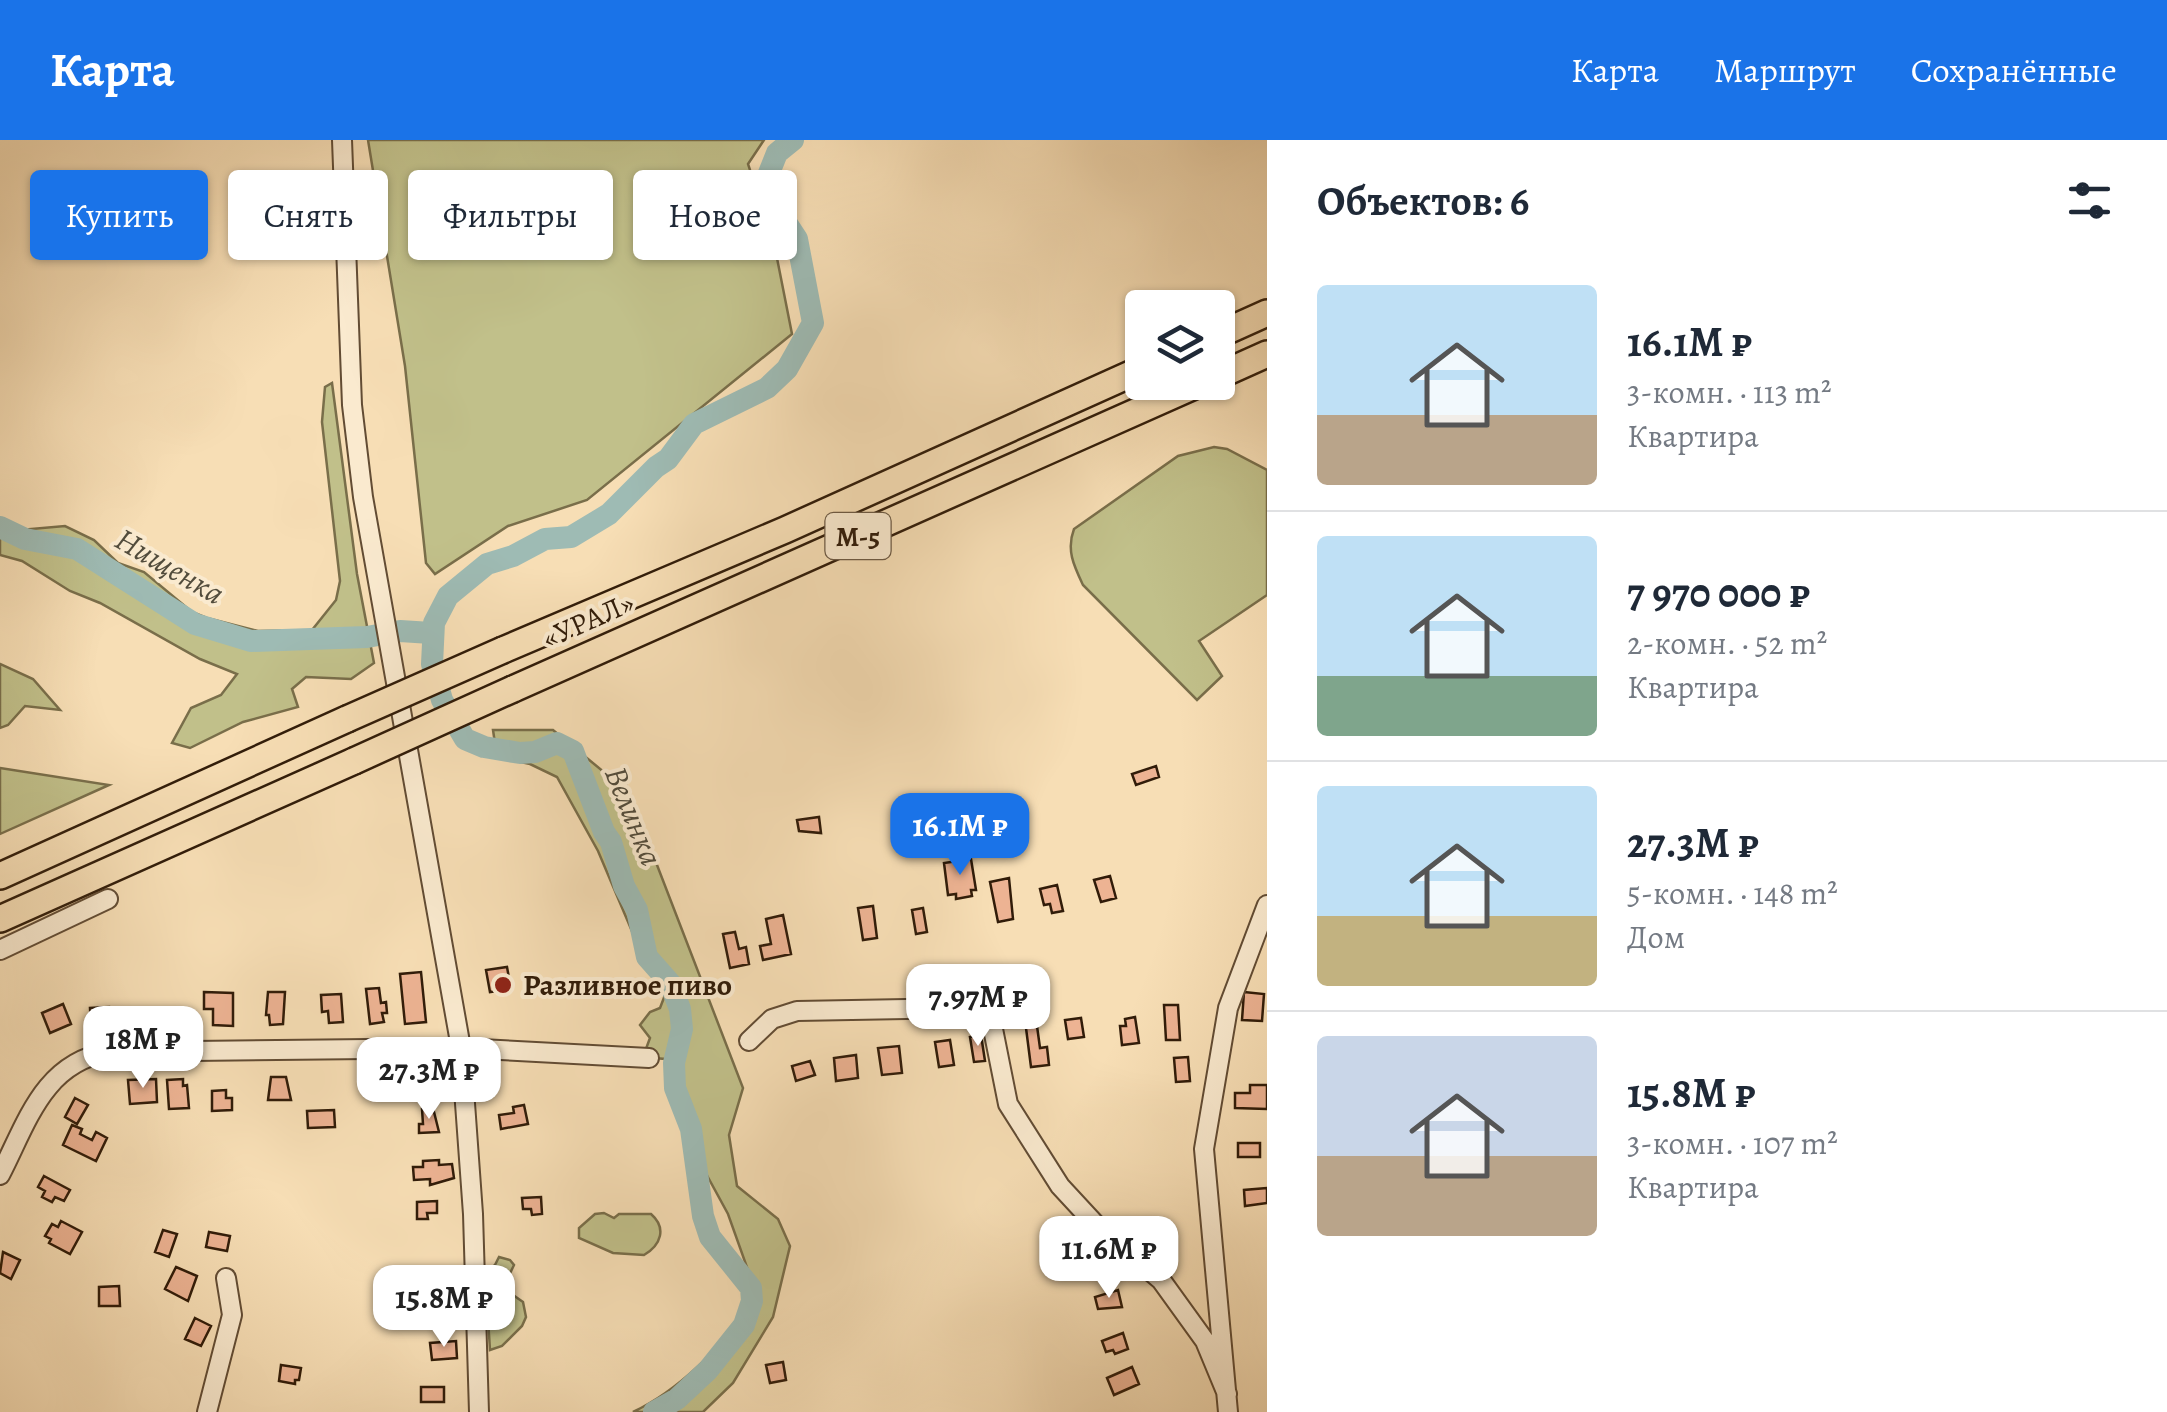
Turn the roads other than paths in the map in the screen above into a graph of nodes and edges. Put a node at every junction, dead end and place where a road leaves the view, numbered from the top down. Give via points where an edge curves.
1 (342, 140) edge
2 (1267, 313) edge
3 (1235, 328) edge
4 (1267, 354) edge
5 (1235, 368) edge
6 (1125, 377) edge
7 (1162, 400) edge
8 (0, 876) edge
9 (108, 899) dead end
10 (1267, 906) edge
11 (0, 919) edge
12 (0, 950) edge
13 (749, 1041) dead end
14 (461, 1048) junction
15 (649, 1058) dead end
16 (0, 1175) edge
17 (226, 1278) dead end
18 (1228, 1403) edge
19 (207, 1412) edge
20 (479, 1412) edge

1 - 14 street via 352,405
2 - 3 highway
4 - 5 highway
6 - 8 highway, «УРАЛ» / М-5, bridge
7 - 11 highway, «УРАЛ» / М-5, bridge
9 - 12 street
10 - 18 street via 1228,1008 1204,1148
13 - 18 street via 772,1019 797,1011 983,1012 996,1031 1008,1104 1034,1146 1084,1214 1161,1280 1205,1341
14 - 15 street
14 - 16 street via 89,1055 60,1070 46,1088
14 - 20 street
17 - 19 street via 232,1315

